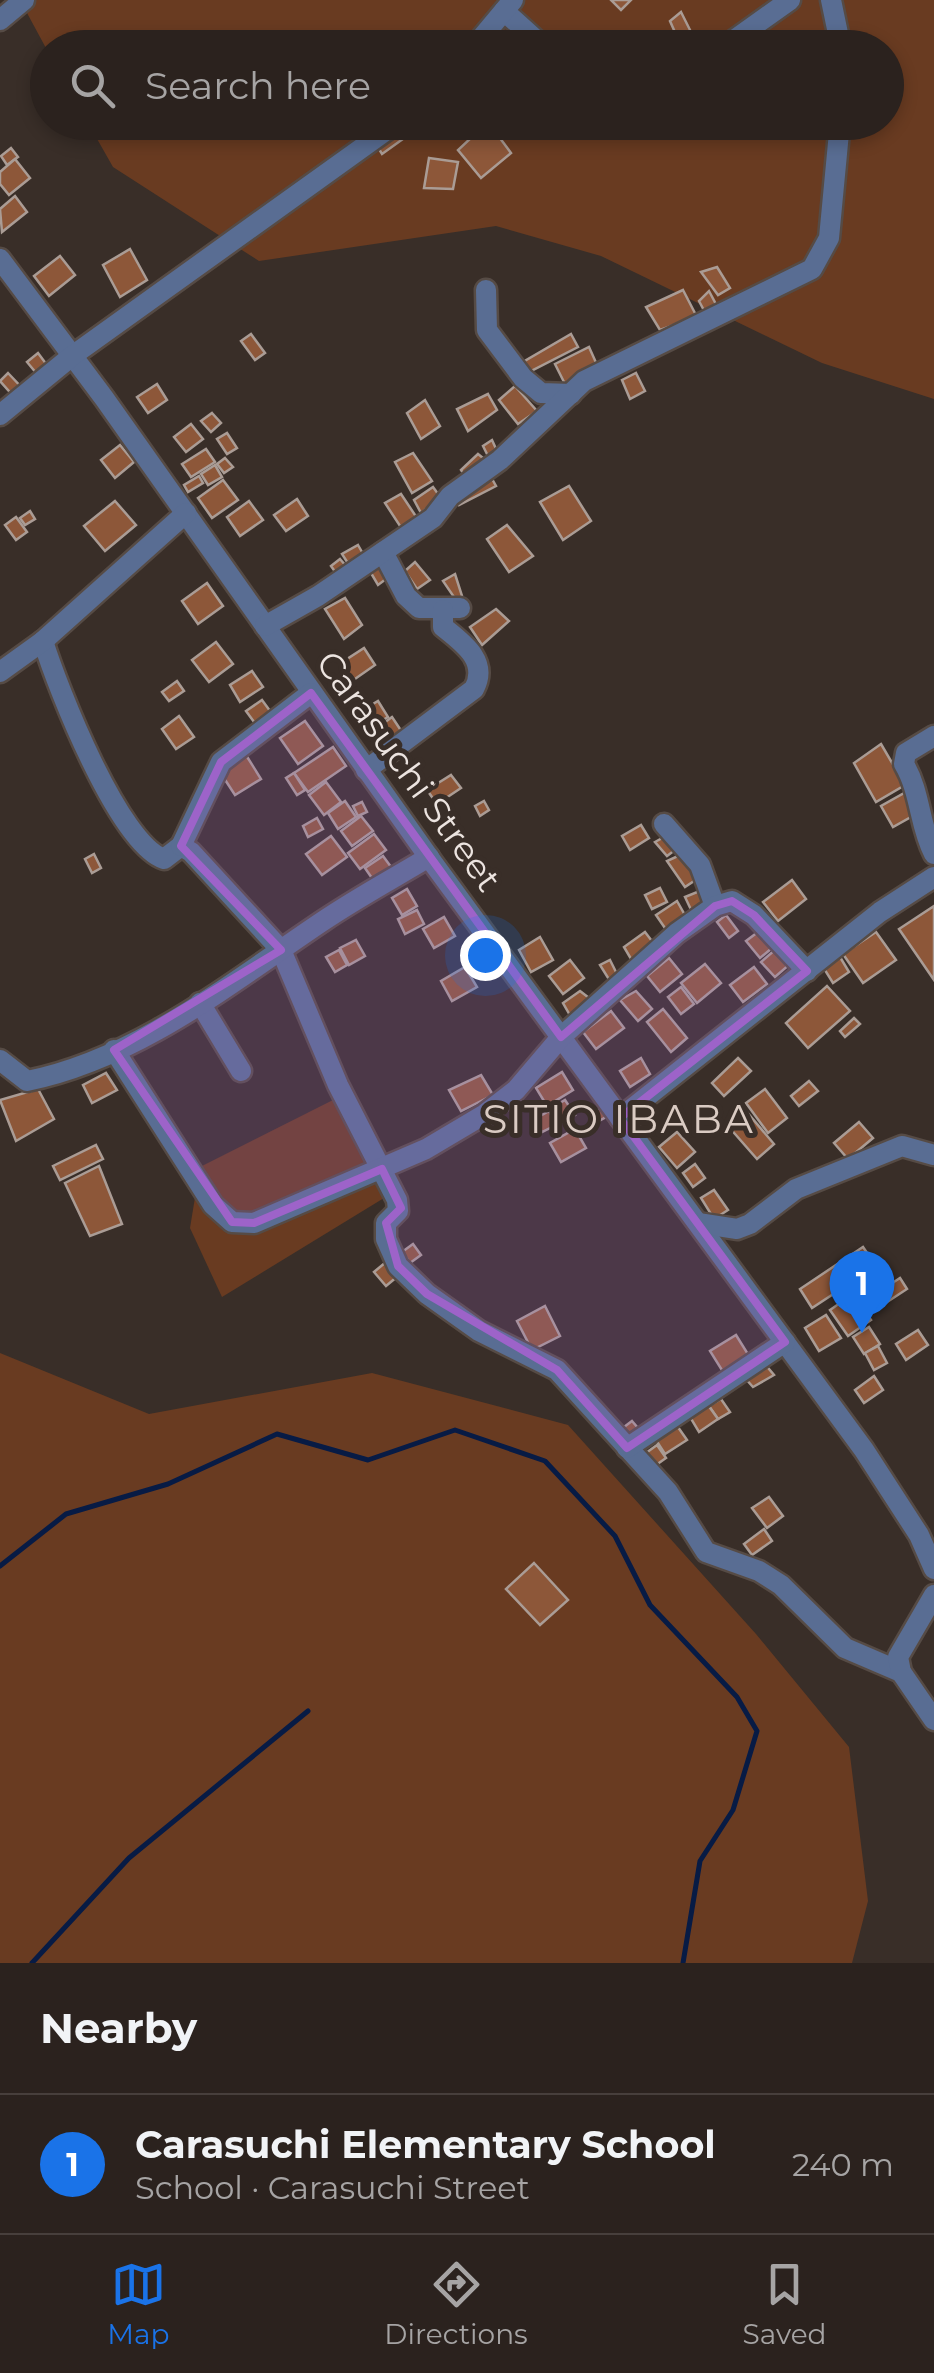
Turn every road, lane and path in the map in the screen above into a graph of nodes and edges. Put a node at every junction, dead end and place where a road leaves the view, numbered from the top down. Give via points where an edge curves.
1 (24, 0) edge
2 (790, 0) edge
3 (831, 0) edge
4 (508, 6) edge
5 (0, 20) edge
6 (489, 30) edge
7 (529, 30) edge
8 (748, 30) edge
9 (837, 30) edge
10 (373, 140) edge
11 (838, 140) edge
12 (0, 259) edge
13 (486, 290) dead end
14 (72, 356) junction
15 (571, 394) junction
16 (0, 415) edge
17 (186, 513) junction
18 (382, 552) junction
19 (266, 626) junction
20 (43, 641) junction
21 (0, 672) edge
22 (311, 692) junction
23 (934, 736) edge
24 (366, 770) junction
25 (664, 824) dead end
26 (181, 846) junction
27 (934, 854) edge
28 (429, 857) junction
29 (934, 877) edge
30 (715, 906) junction
31 (281, 950) junction
32 (807, 972) junction
33 (200, 1003) junction
34 (561, 1038) junction
35 (114, 1050) junction
36 (0, 1060) edge
37 (241, 1071) dead end
38 (620, 1118) junction
39 (934, 1154) edge
40 (382, 1169) junction
41 (698, 1223) junction
42 (785, 1342) junction
43 (627, 1448) junction
44 (926, 1528) edge
45 (934, 1568) edge
46 (934, 1595) edge
47 (901, 1672) junction
48 (934, 1720) edge

1 - 5 street
2 - 8 street
3 - 9 street
4 - 6 street
4 - 7 street
10 - 14 street
11 - 15 street via 829,238 812,269 584,381
12 - 14 street, Carasuchi Street
13 - 15 street via 487,330 523,378 541,393
14 - 16 street
14 - 17 street, Carasuchi Street
15 - 18 street via 450,496 433,518
17 - 19 street, Carasuchi Street
17 - 20 street
18 - 19 street
18 - 24 street via 413,604 428,612 451,609 443,627 468,646 479,680
19 - 22 street, Carasuchi Street
20 - 21 street
20 - 26 street via 120,815 152,855 164,859
22 - 24 street, Carasuchi Street
22 - 26 street via 221,762
23 - 27 street via 906,752 904,764 919,790
24 - 28 street, Carasuchi Street
25 - 30 street via 700,865
26 - 31 street
28 - 31 street
28 - 34 street, Carasuchi Street
29 - 32 street
30 - 32 street via 732,901 754,914
30 - 34 street
31 - 33 street
31 - 40 street
32 - 38 street
33 - 35 street
33 - 37 street
34 - 38 street, Carasuchi Street
34 - 40 street via 485,1114
35 - 36 street via 69,1072 27,1081
35 - 40 street via 214,1205 232,1222 254,1223
38 - 41 street, Carasuchi Street
39 - 41 street via 902,1146 796,1189 750,1224
40 - 43 street via 397,1200 386,1239 398,1266 480,1331 557,1370
41 - 42 street, Carasuchi Street
42 - 43 street
42 - 44 street, Carasuchi Street
43 - 47 street via 668,1492 706,1552 759,1570 844,1648
44 - 45 street, Carasuchi Street
46 - 47 street via 903,1641
47 - 48 street

